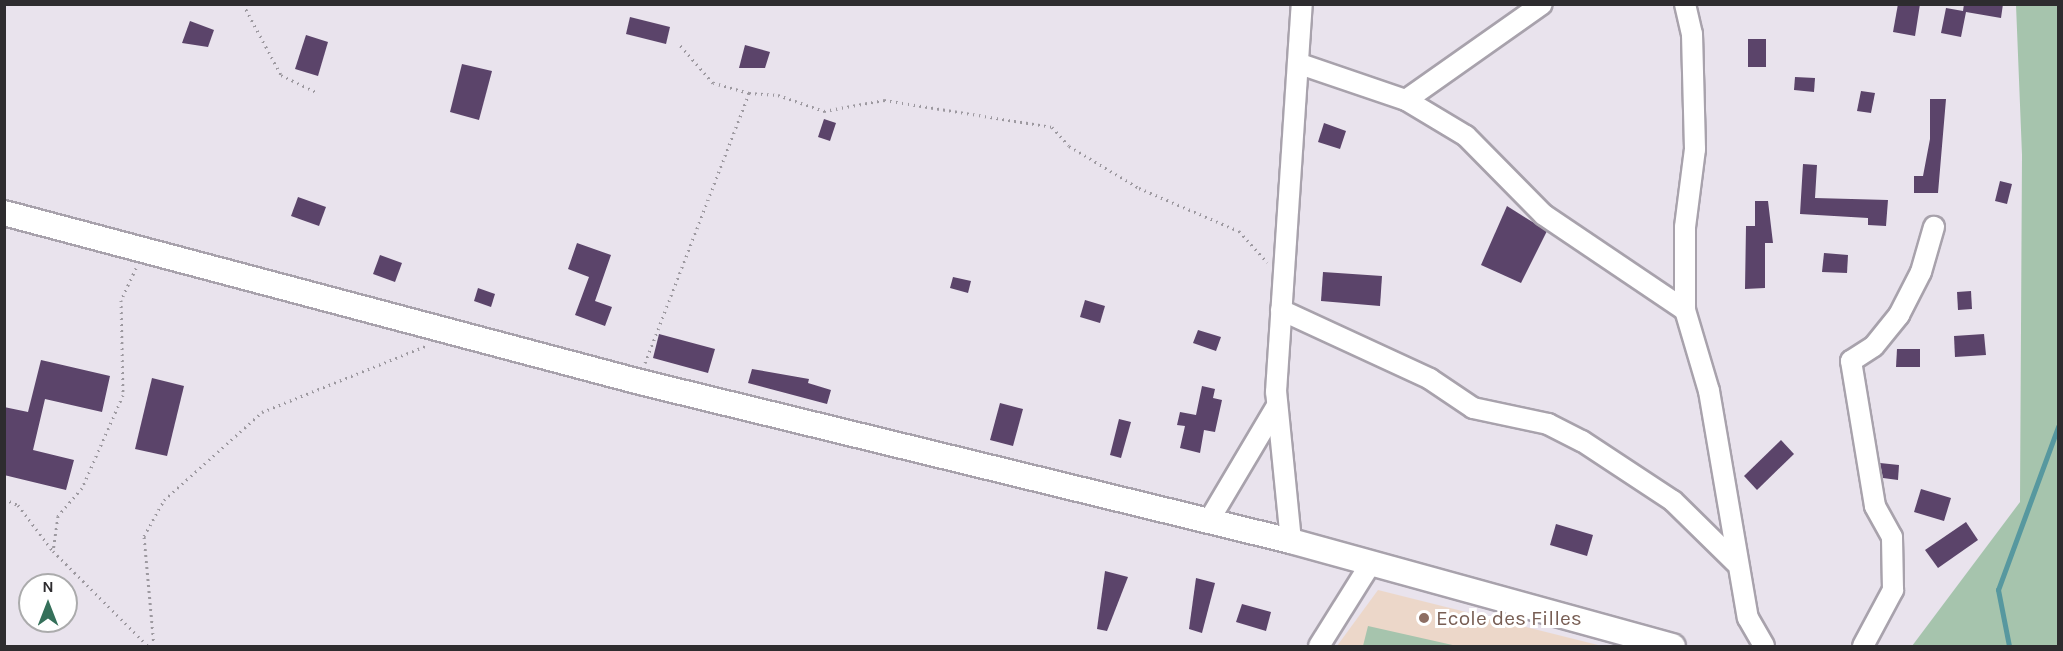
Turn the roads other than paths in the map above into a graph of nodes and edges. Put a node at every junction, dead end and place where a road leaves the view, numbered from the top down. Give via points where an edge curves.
1 (1302, 4) edge
2 (1542, 4) edge
3 (1685, 4) edge
4 (1300, 64) junction
5 (1406, 100) junction
6 (4, 213) edge
7 (1934, 227) dead end
8 (1281, 310) junction
9 (1685, 310) junction
10 (1277, 406) junction
11 (1208, 522) junction
12 (1291, 542) junction
13 (1736, 562) junction
14 (1371, 563) junction
15 (1319, 646) edge
16 (1673, 646) edge
17 (1764, 646) edge
18 (1863, 646) edge

1 - 4 street
2 - 5 street
3 - 9 street via 1692,34 1695,149 1686,227
4 - 5 street
4 - 8 street
5 - 9 street via 1466,136 1544,215
6 - 11 main road via 640,382
7 - 18 street via 1921,272 1899,315 1874,346 1851,361 1875,506 1892,537 1893,590
8 - 10 street
8 - 13 street via 1430,379 1473,408 1548,424 1582,441 1673,501
9 - 13 street via 1709,391
10 - 11 street
10 - 12 street
11 - 12 main road
12 - 14 main road
13 - 17 street via 1748,618
14 - 15 street
14 - 16 main road

